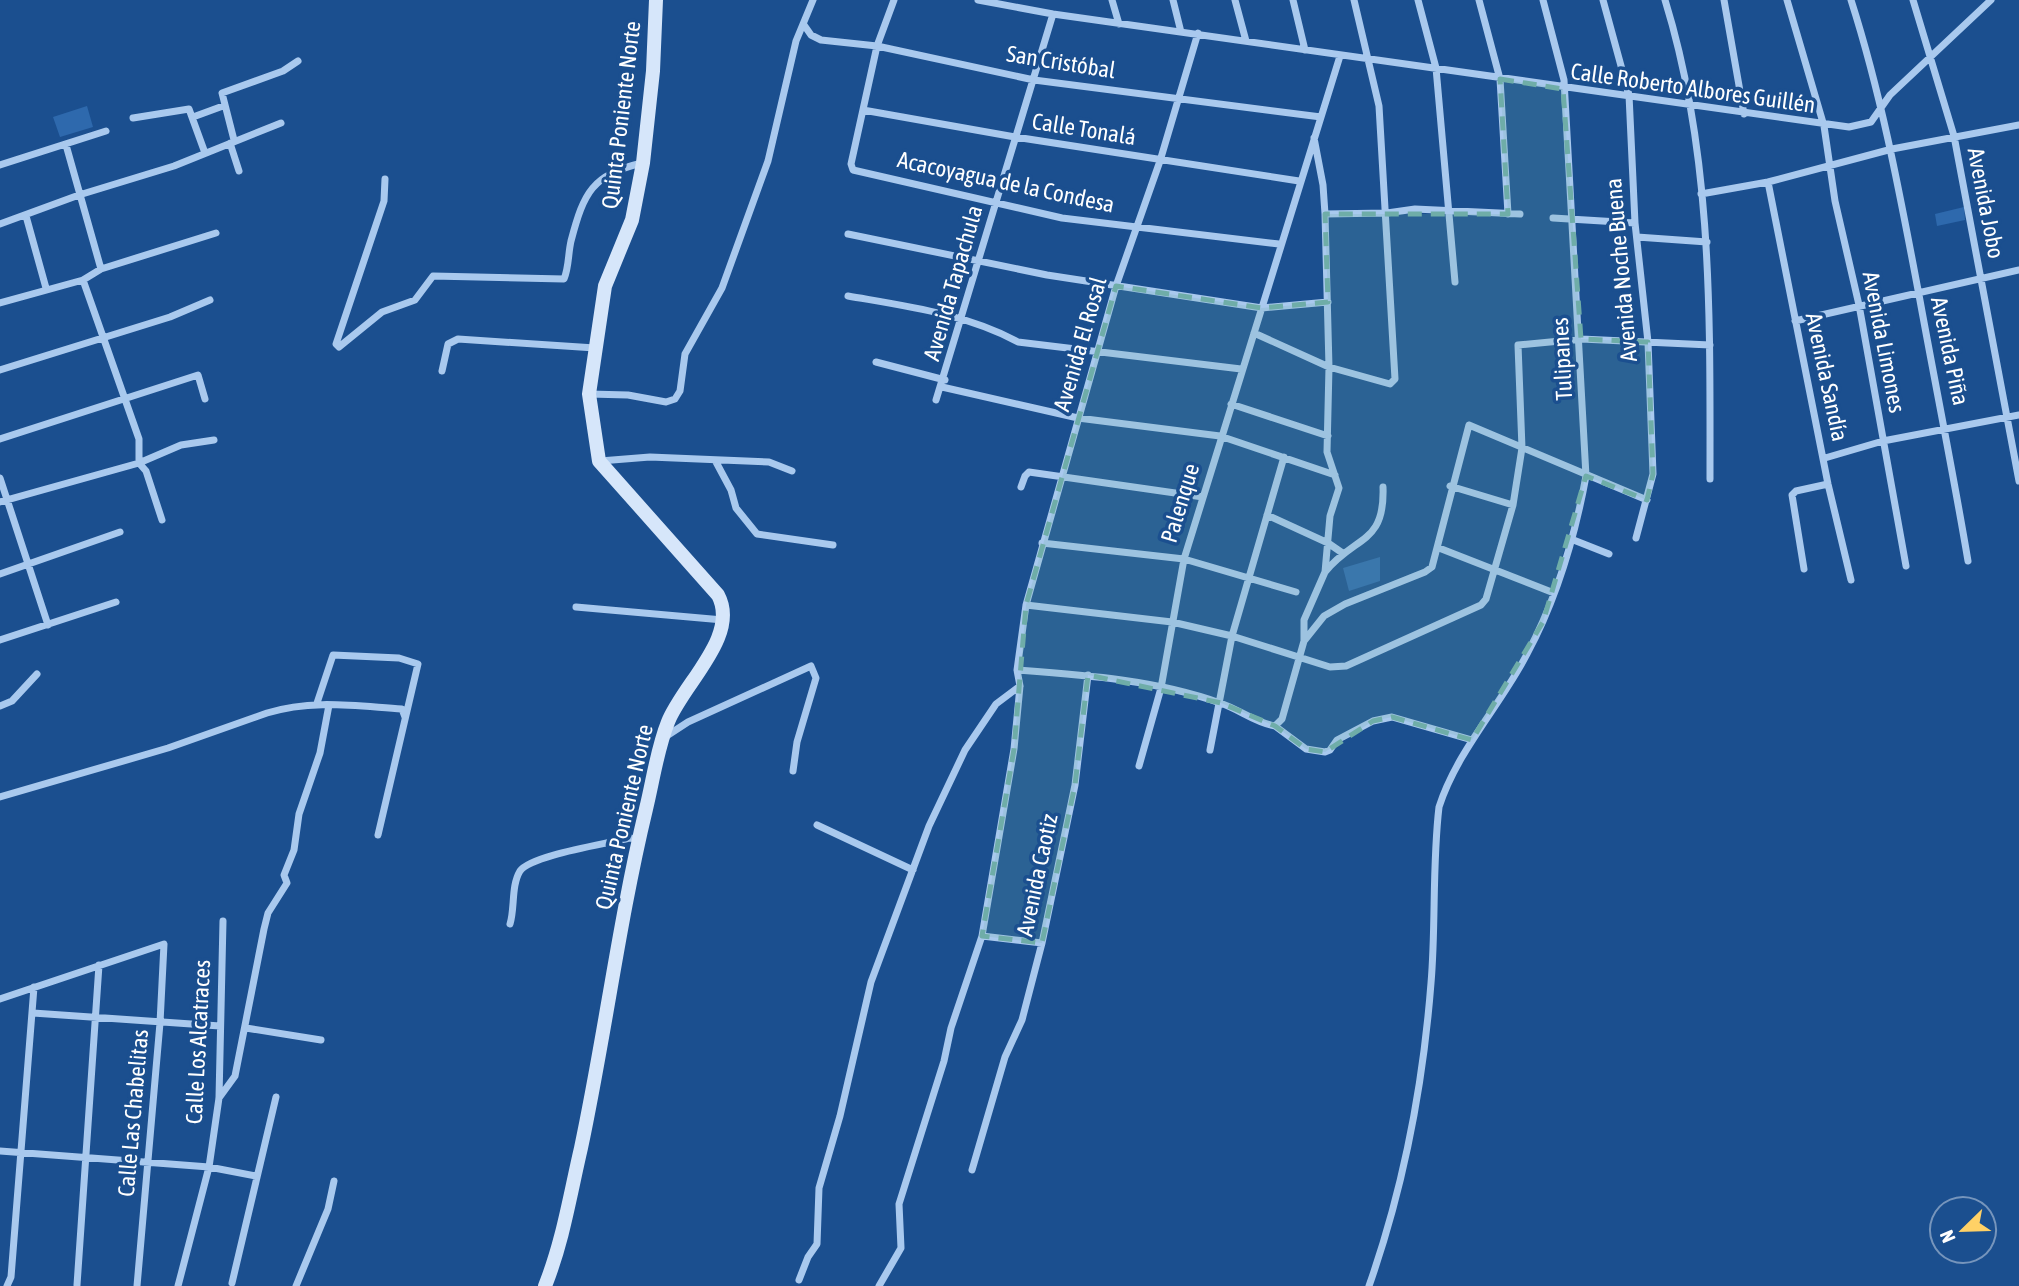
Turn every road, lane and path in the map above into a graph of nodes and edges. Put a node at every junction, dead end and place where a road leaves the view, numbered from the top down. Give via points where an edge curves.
1 (656, 0) edge
2 (813, 0) edge
3 (894, 0) edge
4 (978, 0) edge
5 (1112, 0) edge
6 (1172, 0) edge
7 (1235, 0) edge
8 (1293, 0) edge
9 (1354, 0) edge
10 (1418, 0) edge
11 (1479, 0) edge
12 (1543, 0) edge
13 (1603, 0) edge
14 (1665, 0) edge
15 (1724, 0) edge
16 (1787, 0) edge
17 (1851, 0) edge
18 (1913, 0) edge
19 (1976, 0) edge
20 (1991, 0) edge
21 (1023, 4) edge
22 (1979, 11) junction
23 (1053, 14) junction
24 (1119, 24) junction
25 (804, 25) junction
26 (1181, 32) junction
27 (1198, 33) junction
28 (1246, 41) junction
29 (877, 47) junction
30 (1305, 50) junction
31 (1340, 56) junction
32 (1931, 57) junction
33 (1368, 59) junction
34 (298, 61) dead end
35 (1436, 68) junction
36 (1500, 79) junction
37 (1034, 80) junction
38 (1563, 89) junction
39 (1629, 94) junction
40 (1177, 99) junction
41 (223, 106) junction
42 (1690, 107) junction
43 (1881, 108) junction
44 (863, 110) junction
45 (1744, 114) junction
46 (193, 117) junction
47 (1321, 117) junction
48 (133, 118) dead end
49 (281, 123) dead end
50 (1824, 126) junction
51 (2019, 127) edge
52 (106, 131) dead end
53 (1954, 136) junction
54 (1015, 137) junction
55 (1314, 138) junction
56 (232, 142) junction
57 (66, 145) junction
58 (1892, 149) junction
59 (205, 153) junction
60 (1160, 160) junction
61 (643, 163) junction
62 (0, 165) edge
63 (1829, 166) junction
64 (239, 171) dead end
65 (385, 179) dead end
66 (1299, 181) junction
67 (1768, 182) junction
68 (1701, 194) junction
69 (79, 195) junction
70 (997, 202) junction
71 (1450, 212) junction
72 (1387, 213) junction
73 (1325, 214) junction
74 (1508, 214) junction
75 (1520, 214) dead end
76 (26, 216) junction
77 (1553, 218) dead end
78 (1574, 219) junction
79 (1635, 223) junction
80 (0, 224) edge
81 (1136, 227) junction
82 (216, 233) dead end
83 (848, 234) dead end
84 (1637, 237) junction
85 (1707, 242) junction
86 (1279, 244) junction
87 (979, 261) junction
88 (101, 269) junction
89 (2019, 270) edge
90 (1981, 277) junction
91 (83, 280) junction
92 (1455, 282) dead end
93 (1116, 286) junction
94 (46, 288) junction
95 (1918, 293) junction
96 (848, 296) dead end
97 (210, 300) dead end
98 (1328, 302) junction
99 (0, 303) edge
100 (1858, 305) junction
101 (1262, 308) junction
102 (963, 321) junction
103 (1796, 321) junction
104 (1254, 334) junction
105 (103, 337) junction
106 (1581, 339) junction
107 (1648, 342) junction
108 (1710, 345) junction
109 (595, 348) junction
110 (1097, 349) junction
111 (876, 362) dead end
112 (1329, 367) junction
113 (1241, 369) junction
114 (0, 370) edge
115 (442, 371) dead end
116 (943, 384) junction
117 (589, 394) junction
118 (205, 399) dead end
119 (936, 400) dead end
120 (123, 401) junction
121 (1231, 404) junction
122 (2019, 415) edge
123 (2005, 417) junction
124 (1078, 418) junction
125 (1947, 431) junction
126 (1220, 436) junction
127 (1328, 436) junction
128 (0, 439) edge
129 (214, 440) dead end
130 (1883, 441) junction
131 (1522, 448) junction
132 (1284, 457) junction
133 (1825, 458) junction
134 (599, 461) junction
135 (716, 462) junction
136 (139, 463) junction
137 (792, 471) dead end
138 (1335, 475) junction
139 (1587, 476) junction
140 (0, 478) edge
141 (1060, 478) junction
142 (1710, 479) dead end
143 (2019, 481) edge
144 (1828, 484) junction
145 (1383, 486) dead end
146 (1450, 486) junction
147 (1021, 487) dead end
148 (1203, 497) junction
149 (1647, 500) junction
150 (4, 501) edge
151 (1513, 505) junction
152 (1267, 515) junction
153 (162, 520) dead end
154 (120, 531) dead end
155 (1636, 538) dead end
156 (1571, 539) junction
157 (1328, 543) junction
158 (1042, 544) junction
159 (833, 545) dead end
160 (1439, 548) junction
161 (1341, 552) junction
162 (1609, 554) dead end
163 (1184, 559) junction
164 (1968, 561) dead end
165 (28, 564) junction
166 (1906, 566) dead end
167 (1496, 569) junction
168 (1804, 569) dead end
169 (1325, 572) junction
170 (0, 573) edge
171 (1248, 578) junction
172 (1851, 580) dead end
173 (1296, 592) dead end
174 (1554, 593) junction
175 (116, 602) dead end
176 (1026, 605) junction
177 (576, 607) dead end
178 (724, 620) junction
179 (1172, 622) junction
180 (48, 625) junction
181 (1232, 636) junction
182 (0, 640) edge
183 (1304, 641) junction
184 (1300, 657) junction
185 (1017, 670) junction
186 (37, 674) dead end
187 (1088, 675) junction
188 (1020, 686) junction
189 (1161, 688) junction
190 (317, 703) junction
191 (1221, 703) junction
192 (329, 705) junction
193 (0, 706) edge
194 (405, 717) junction
195 (1275, 726) junction
196 (664, 737) junction
197 (1472, 740) junction
198 (1210, 750) dead end
199 (1139, 766) dead end
200 (793, 771) dead end
201 (0, 797) edge
202 (817, 825) dead end
203 (378, 835) dead end
204 (639, 839) junction
205 (913, 870) junction
206 (223, 921) dead end
207 (510, 924) dead end
208 (982, 936) junction
209 (1042, 943) junction
210 (99, 965) junction
211 (34, 987) junction
212 (0, 999) edge
213 (33, 1013) junction
214 (98, 1018) junction
215 (160, 1023) junction
216 (220, 1026) junction
217 (246, 1028) junction
218 (321, 1040) dead end
219 (276, 1097) dead end
220 (219, 1098) junction
221 (0, 1151) edge
222 (22, 1152) junction
223 (85, 1158) junction
224 (148, 1164) junction
225 (209, 1167) junction
226 (972, 1170) dead end
227 (256, 1176) junction
228 (334, 1181) dead end
229 (799, 1280) dead end
230 (232, 1283) dead end
231 (77, 1285) edge
232 (7, 1286) edge
233 (137, 1286) edge
234 (178, 1286) edge
235 (296, 1286) edge
236 (545, 1286) edge
237 (879, 1286) edge
238 (1369, 1286) edge

1 - 61 street, Quinta Poniente Norte
2 - 25 street
3 - 29 street
4 - 21 street, Calle Roberto Albores Guillén
5 - 24 street
6 - 26 street
7 - 28 street
8 - 30 street
9 - 33 street
10 - 35 street
11 - 36 street
12 - 38 street, Tulipanes
13 - 39 street, Avenida Noche Buena
14 - 42 street via 1682,56
15 - 45 street
16 - 50 street, Avenida Limones
17 - 43 street, Avenida Piña
18 - 32 street, Avenida Jobo
19 - 22 street
20 - 22 street, Calle Roberto Albores Guillén
21 - 23 street, Calle Roberto Albores Guillén
22 - 32 street, Calle Roberto Albores Guillén
23 - 24 street, Calle Roberto Albores Guillén
23 - 37 street, Avenida Tapachula
24 - 26 street, Calle Roberto Albores Guillén
25 - 29 street, San Cristóbal via 821,40
25 - 117 street via 796,41 768,161 722,288 685,354 680,391 675,399 666,401
26 - 27 street, Calle Roberto Albores Guillén
27 - 28 street, Calle Roberto Albores Guillén
27 - 40 street, Avenida El Rosal
28 - 30 street, Calle Roberto Albores Guillén
29 - 37 street, San Cristóbal
29 - 44 street
30 - 31 street, Calle Roberto Albores Guillén
31 - 33 street, Calle Roberto Albores Guillén
31 - 47 street, Palenque
32 - 43 street, Calle Roberto Albores Guillén
32 - 53 street, Avenida Jobo
33 - 35 street, Calle Roberto Albores Guillén
33 - 72 street via 1379,106
34 - 41 street via 283,71 225,90
35 - 36 street, Calle Roberto Albores Guillén
35 - 71 street
36 - 38 street, Calle Roberto Albores Guillén
36 - 74 street
37 - 40 street, San Cristóbal
37 - 54 street, Avenida Tapachula
38 - 39 street, Calle Roberto Albores Guillén
38 - 78 street, Tulipanes
39 - 42 street, Calle Roberto Albores Guillén
39 - 79 street, Avenida Noche Buena
40 - 47 street, San Cristóbal
40 - 60 street, Avenida El Rosal
41 - 46 street
41 - 56 street
42 - 45 street, Calle Roberto Albores Guillén
42 - 68 street
43 - 50 street, Calle Roberto Albores Guillén via 1862,126
43 - 58 street, Avenida Piña
44 - 54 street, Calle Tonalá
44 - 70 street, Acacoyagua de la Condesa via 852,167
45 - 50 street, Calle Roberto Albores Guillén
46 - 48 street via 190,108
46 - 59 street
47 - 55 street, Palenque
49 - 56 street
50 - 63 street, Avenida Limones
51 - 53 street
52 - 57 street
53 - 58 street
53 - 90 street, Avenida Jobo
54 - 60 street, Calle Tonalá
54 - 70 street, Avenida Tapachula
55 - 66 street, Palenque
55 - 73 street
56 - 59 street
56 - 64 street
57 - 62 street
57 - 69 street
58 - 63 street
58 - 95 street, Avenida Piña
59 - 69 street
60 - 66 street, Calle Tonalá
60 - 81 street, Avenida El Rosal
61 - 65 street via 604,175 589,191 570,243 564,279 433,276 415,300 383,312 339,347 336,344 384,201
61 - 109 street, Quinta Poniente Norte via 632,220 605,286
63 - 67 street
63 - 100 street, Avenida Limones
66 - 86 street, Palenque
67 - 68 street
67 - 103 street, Avenida Sandía
68 - 85 street
69 - 76 street
69 - 88 street
70 - 81 street, Acacoyagua de la Condesa via 1062,218
70 - 87 street, Avenida Tapachula
71 - 72 street via 1415,209
71 - 74 street
71 - 92 street
72 - 73 street
72 - 112 street via 1395,379 1390,384
73 - 98 street
74 - 75 street
76 - 80 street
76 - 94 street
77 - 78 street
78 - 79 street
78 - 106 street, Tulipanes
79 - 84 street, Avenida Noche Buena
81 - 86 street, Acacoyagua de la Condesa
81 - 93 street, Avenida El Rosal
82 - 88 street
83 - 87 street
84 - 85 street
84 - 107 street, Avenida Noche Buena
85 - 108 street
86 - 101 street, Palenque
87 - 93 street
87 - 102 street, Avenida Tapachula
88 - 91 street
89 - 90 street
90 - 95 street
90 - 123 street, Avenida Jobo
91 - 94 street
91 - 105 street
93 - 101 street
93 - 110 street, Avenida El Rosal
94 - 99 street
95 - 100 street
95 - 125 street, Avenida Piña
96 - 102 street
97 - 105 street
98 - 101 street
98 - 112 street
100 - 103 street
100 - 130 street, Avenida Limones
101 - 104 street, Palenque
102 - 110 street via 990,327 1018,342
102 - 116 street, Avenida Tapachula
103 - 133 street, Avenida Sandía
104 - 112 street
104 - 113 street, Palenque
105 - 114 street
105 - 120 street
106 - 107 street
106 - 131 street via 1518,345
106 - 139 street, Tulipanes
107 - 108 street
107 - 149 street, Avenida Noche Buena via 1653,474
108 - 142 street
109 - 115 street via 458,340 448,344
109 - 117 street, Quinta Poniente Norte
110 - 113 street
110 - 124 street, Avenida El Rosal
111 - 116 street
112 - 127 street
113 - 121 street, Palenque
116 - 119 street, Avenida Tapachula
116 - 124 street
117 - 134 street, Quinta Poniente Norte
118 - 120 street via 198,375
120 - 128 street
120 - 136 street via 139,439
121 - 126 street, Palenque
121 - 127 street
122 - 123 street
123 - 125 street
123 - 143 street, Avenida Jobo
124 - 126 street
124 - 141 street, Avenida El Rosal
125 - 130 street
125 - 164 street, Avenida Piña
126 - 132 street
126 - 148 street, Palenque
127 - 138 street via 1329,463
129 - 136 street via 181,445
130 - 133 street
130 - 166 street, Avenida Limones
131 - 139 street
131 - 146 street via 1469,425
131 - 151 street
132 - 138 street
132 - 152 street
133 - 144 street, Avenida Sandía
134 - 135 street via 650,457
134 - 178 street via 718,595
135 - 137 street via 769,462
135 - 159 street via 732,490 736,508 757,534
136 - 150 street
136 - 153 street
138 - 157 street via 1339,488
139 - 149 street
139 - 156 street, Tulipanes
140 - 150 street
141 - 147 street via 1026,473
141 - 148 street
141 - 158 street, Avenida El Rosal
144 - 168 street via 1792,495
144 - 172 street, Avenida Sandía
145 - 161 street via 1384,512 1374,530 1362,544
146 - 151 street
146 - 160 street
148 - 163 street, Palenque
149 - 155 street, Avenida Noche Buena
150 - 165 street
151 - 167 street
152 - 157 street
152 - 171 street
154 - 165 street
156 - 162 street
156 - 174 street, Tulipanes
157 - 161 street
157 - 169 street
158 - 163 street
158 - 176 street, Avenida El Rosal
160 - 167 street
160 - 183 street via 1425,572 1345,604 1324,617
161 - 169 street
163 - 171 street
163 - 179 street, Palenque
165 - 170 street
165 - 180 street
167 - 174 street
167 - 184 street via 1481,605 1346,666 1330,667
169 - 183 street via 1304,620
171 - 173 street
171 - 181 street
174 - 197 street, Tulipanes via 1527,656
175 - 180 street
176 - 179 street
176 - 185 street, Avenida El Rosal
177 - 178 street
178 - 196 street, Quinta Poniente Norte via 712,653 681,698
179 - 181 street
179 - 189 street, Palenque
180 - 182 street
181 - 184 street
181 - 191 street
183 - 184 street
184 - 195 street via 1282,719
185 - 187 street
185 - 188 street, Avenida El Rosal
186 - 193 street via 12,701
187 - 189 street
187 - 209 street, Avenida Caotiz via 1075,785
188 - 205 street via 996,704 965,750
188 - 208 street, Avenida El Rosal via 1002,833
189 - 191 street
189 - 199 street, Palenque
190 - 192 street
190 - 194 street via 333,655 399,658 418,664
190 - 201 street via 275,710 168,748
191 - 195 street
191 - 198 street
192 - 194 street via 402,709
192 - 217 street via 320,753 284,875 287,883 268,913
194 - 203 street
195 - 197 street via 1306,749 1325,752 1337,740 1373,721 1392,717
196 - 200 street via 811,666 816,678
196 - 204 street, Quinta Poniente Norte
197 - 238 street, Tulipanes via 1439,807 1432,984 1424,1043 1406,1160
202 - 205 street
204 - 207 street via 543,856 529,864 516,881
204 - 236 street, Quinta Poniente Norte via 596,1077 561,1243
205 - 229 street via 871,982 819,1188 817,1244
206 - 216 street, Calle Los Alcatraces
208 - 209 street
208 - 237 street, Avenida El Rosal via 899,1204 901,1248
209 - 226 street, Avenida Caotiz via 1022,1020 1005,1057
210 - 211 street
210 - 214 street
210 - 215 street, Calle Las Chabelitas via 164,944
211 - 212 street
211 - 213 street
213 - 214 street
213 - 222 street
214 - 215 street
214 - 223 street
215 - 216 street
215 - 224 street, Calle Las Chabelitas
216 - 220 street, Calle Los Alcatraces
217 - 218 street
217 - 220 street via 232,1085
219 - 227 street
220 - 225 street, Calle Los Alcatraces
221 - 222 street
222 - 223 street
222 - 232 street
223 - 224 street
223 - 231 street
224 - 225 street
224 - 233 street, Calle Las Chabelitas
225 - 227 street
225 - 234 street, Calle Los Alcatraces
227 - 230 street
228 - 235 street via 328,1209

